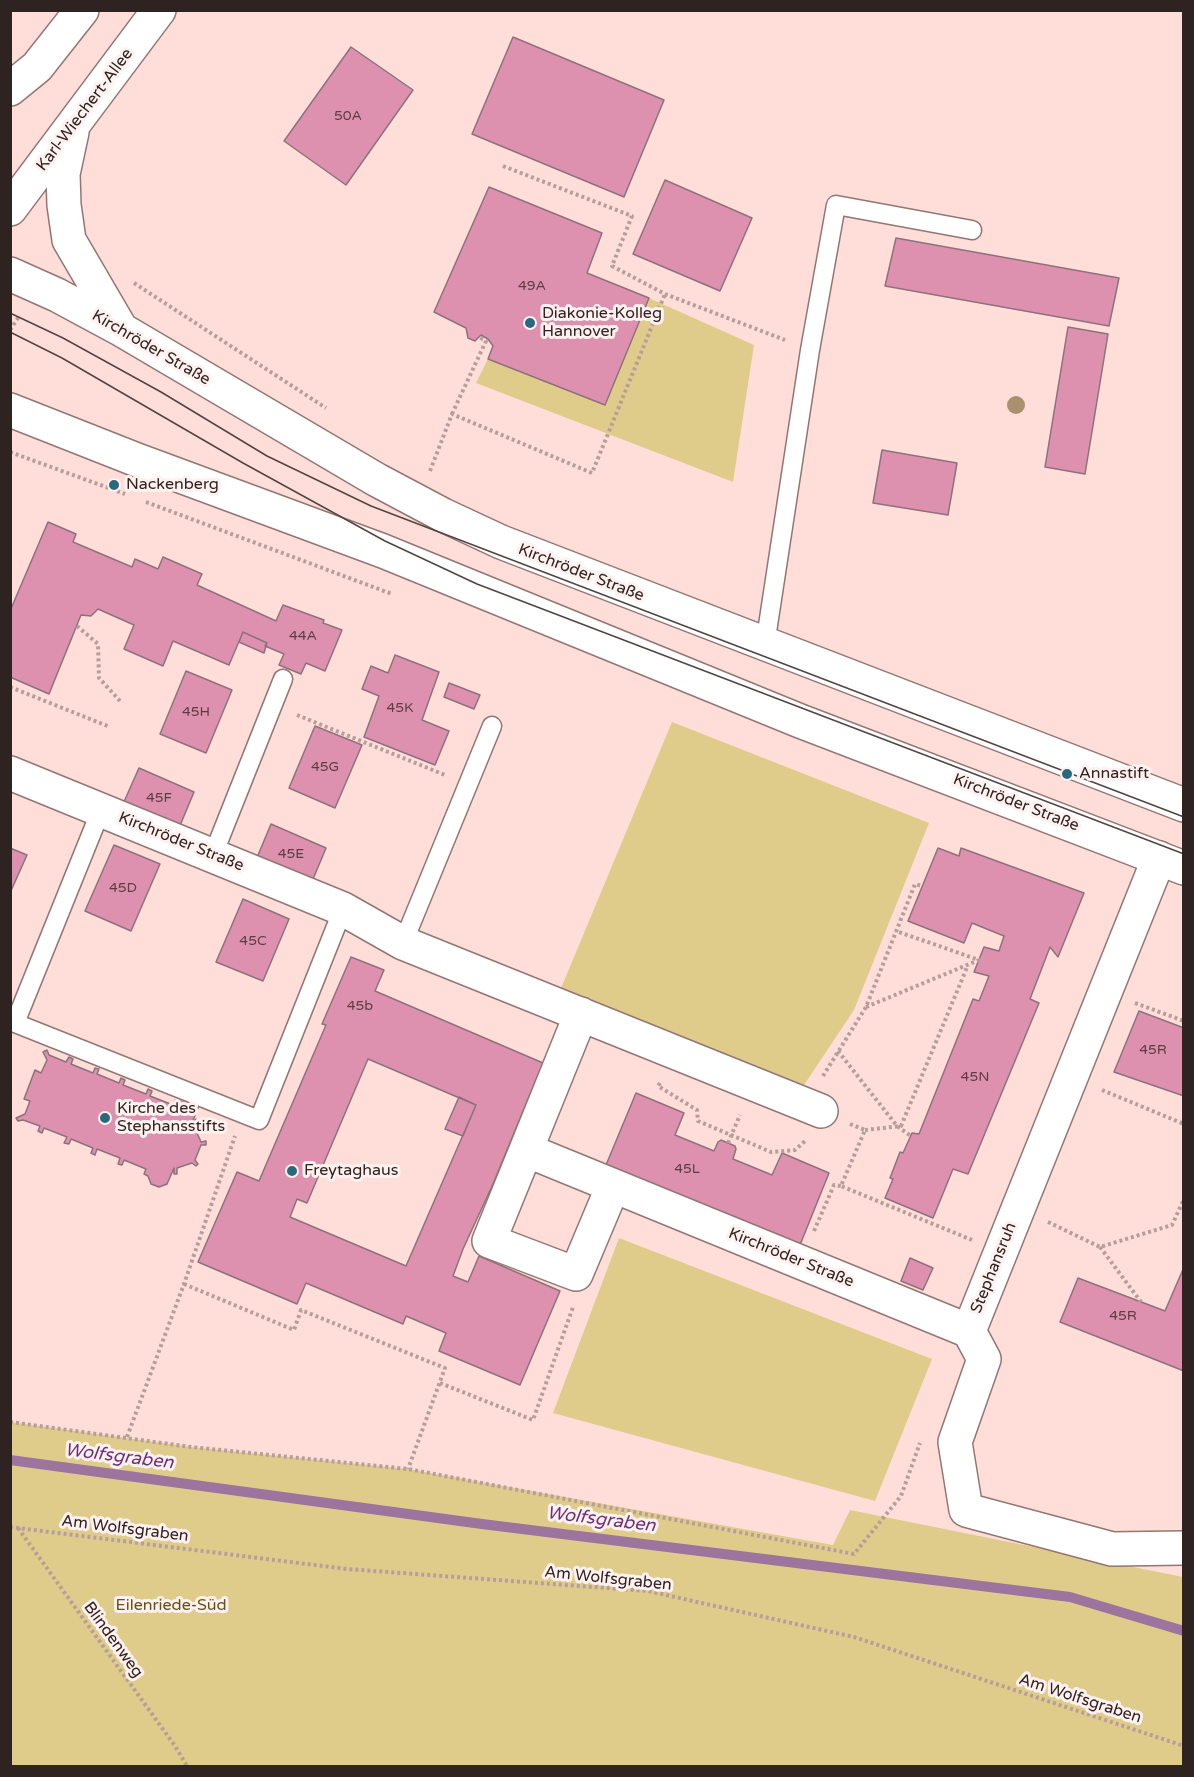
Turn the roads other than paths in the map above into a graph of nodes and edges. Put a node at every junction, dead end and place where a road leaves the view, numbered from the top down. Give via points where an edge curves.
1 (82, 10) edge
2 (159, 10) edge
3 (37, 66) junction
4 (10, 89) edge
5 (10, 115) edge
6 (73, 127) junction
7 (10, 209) edge
8 (972, 230) dead end
9 (10, 274) edge
10 (122, 330) junction
11 (10, 410) edge
12 (765, 645) junction
13 (283, 679) dead end
14 (492, 726) dead end
15 (10, 773) edge
16 (1184, 805) edge
17 (101, 810) junction
18 (213, 855) junction
19 (1171, 863) edge
20 (343, 909) junction
21 (403, 943) junction
22 (581, 1014) junction
23 (815, 1109) road end
24 (526, 1150) junction
25 (613, 1186) junction
26 (969, 1331) junction
27 (1184, 1548) edge

1 - 3 main road
2 - 6 main road, Karl-Wiechert-Allee
3 - 4 main road
3 - 5 main road
6 - 7 main road, Karl-Wiechert-Allee
6 - 10 main road via 63,174 69,240
8 - 12 lane via 836,205
9 - 10 main road, Kirchröder Straße
10 - 12 main road, Kirchröder Straße via 443,515 501,542
11 - 19 main road, Kirchröder Straße via 383,551 800,722
12 - 16 main road, Kirchröder Straße
13 - 18 lane
14 - 21 lane
15 - 17 main road, Kirchröder Straße
17 - 18 main road, Kirchröder Straße
17 - 20 lane via 15,1023 259,1120
18 - 20 main road, Kirchröder Straße
19 - 26 main road, Stephansruh via 1017,1210
20 - 21 main road, Kirchröder Straße
21 - 22 main road, Kirchröder Straße
22 - 23 main road, Kirchröder Straße
22 - 24 main road
24 - 25 main road, Kirchröder Straße
24 - 25 main road via 489,1241 576,1274
25 - 26 main road, Kirchröder Straße
26 - 27 main road, Stephansruh via 984,1359 955,1442 966,1510 1112,1549

